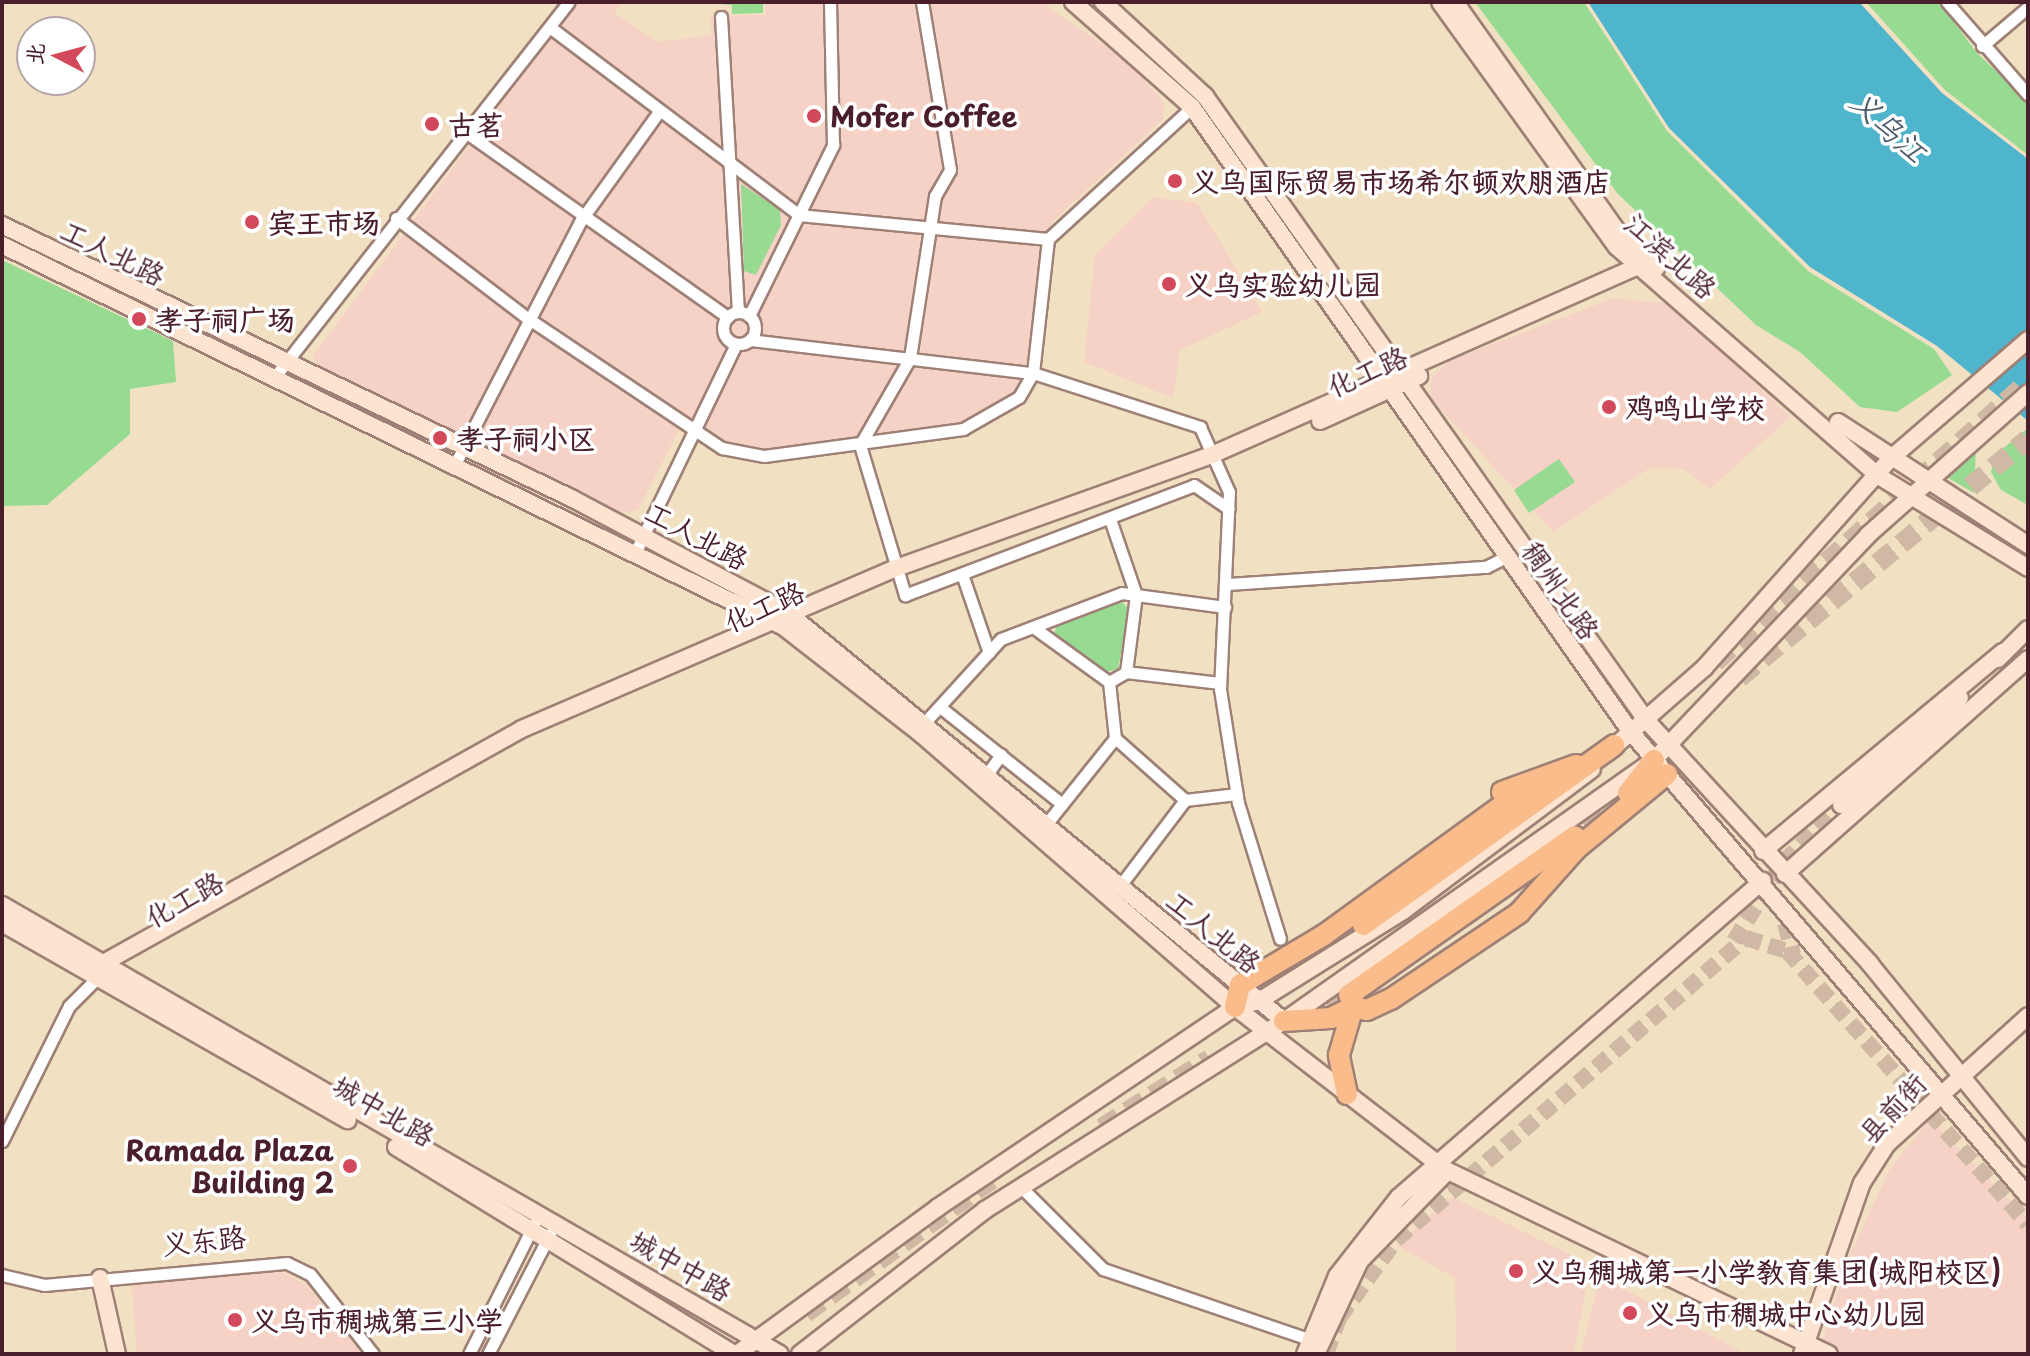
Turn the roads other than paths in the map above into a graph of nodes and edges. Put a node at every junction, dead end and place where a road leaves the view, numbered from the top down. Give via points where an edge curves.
1 (569, 2) edge
2 (830, 2) edge
3 (922, 2) edge
4 (1073, 2) edge
5 (1103, 2) edge
6 (1440, 2) edge
7 (1455, 2) edge
8 (1947, 2) edge
9 (2028, 7) edge
10 (721, 17) dead end
11 (551, 28) junction
12 (1982, 46) junction
13 (2028, 95) edge
14 (1192, 107) junction
15 (658, 113) junction
16 (464, 131) junction
17 (729, 165) junction
18 (799, 215) junction
19 (396, 218) junction
20 (581, 220) junction
21 (2, 225) edge
22 (929, 228) junction
23 (1048, 239) junction
24 (2, 245) edge
25 (1646, 266) junction
26 (526, 317) junction
27 (742, 318) junction
28 (750, 340) junction
29 (2028, 340) edge
30 (783, 343) junction
31 (736, 344) junction
32 (910, 358) junction
33 (287, 364) junction
34 (1033, 373) junction
35 (1405, 378) junction
36 (273, 379) junction
37 (1387, 388) junction
38 (2028, 393) edge
39 (695, 430) junction
40 (860, 445) junction
41 (463, 448) junction
42 (1217, 457) junction
43 (1890, 459) junction
44 (454, 466) junction
45 (1877, 475) junction
46 (1927, 485) junction
47 (1913, 497) junction
48 (1229, 509) junction
49 (1110, 519) junction
50 (640, 544) junction
51 (2028, 545) edge
52 (1506, 557) junction
53 (2028, 568) edge
54 (898, 572) junction
55 (962, 574) junction
56 (1228, 584) junction
57 (1136, 595) junction
58 (1225, 607) junction
59 (785, 620) junction
60 (1033, 627) junction
61 (2026, 633) edge
62 (2003, 652) junction
63 (989, 653) junction
64 (2023, 663) edge
65 (1126, 672) junction
66 (1109, 682) junction
67 (1220, 683) junction
68 (940, 707) junction
69 (1646, 720) junction
70 (926, 721) junction
71 (1630, 731) junction
72 (1115, 738) junction
73 (1614, 745) junction
74 (1001, 755) junction
75 (1595, 759) junction
76 (1663, 760) junction
77 (987, 774) junction
78 (1521, 792) dead end
79 (1237, 794) junction
80 (1185, 800) junction
81 (1062, 804) junction
82 (1047, 823) junction
83 (1763, 851) junction
84 (1785, 874) junction
85 (1766, 884) junction
86 (1119, 887) junction
87 (1526, 893) dead end
88 (2, 905) edge
89 (1354, 922) junction
90 (2, 923) edge
91 (1280, 939) dead end
92 (100, 971) junction
93 (1240, 985) junction
94 (1259, 1001) junction
95 (1351, 1001) junction
96 (1235, 1007) junction
97 (2028, 1016) edge
98 (1275, 1026) junction
99 (1964, 1074) junction
100 (1940, 1092) junction
101 (1347, 1094) junction
102 (2, 1141) edge
103 (2028, 1158) edge
104 (1444, 1168) junction
105 (1021, 1187) junction
106 (2028, 1196) edge
107 (536, 1219) junction
108 (552, 1230) junction
109 (2, 1275) edge
110 (100, 1278) junction
111 (756, 1338) junction
112 (1313, 1348) edge
113 (1804, 1350) edge
114 (117, 1354) edge
115 (373, 1354) edge
116 (469, 1354) edge
117 (488, 1354) edge
118 (736, 1354) edge
119 (780, 1354) edge
120 (800, 1354) edge
121 (1829, 1354) edge

1 - 11 street
2 - 18 street via 833,145
3 - 22 street via 950,170
4 - 14 main road, 稠州北路
5 - 35 main road, 稠州北路 via 1205,96
6 - 25 main road, 江滨北路 via 1576,196
7 - 25 main road, 江滨北路
8 - 12 street
9 - 12 street
10 - 17 street
11 - 15 street
11 - 16 street
12 - 13 street
14 - 23 street
14 - 37 main road, 稠州北路
15 - 17 street
15 - 20 street
16 - 19 street
16 - 20 street
17 - 18 street
17 - 27 street
18 - 22 street
18 - 27 street
19 - 26 street
19 - 33 street
20 - 26 street
20 - 27 street
21 - 33 main road, 工人北路
22 - 23 street
22 - 32 street
23 - 34 street
24 - 36 main road, 工人北路
25 - 35 main road, 化工路
25 - 43 main road, 江滨北路
25 - 45 main road, 江滨北路
26 - 39 street
26 - 41 street
27 - 28 street
27 - 30 street
27 - 31 street via 723,330
28 - 30 street
28 - 31 street
29 - 43 main road
30 - 32 street
31 - 39 street
32 - 34 street
32 - 40 street
33 - 36 street
33 - 41 main road, 工人北路
34 - 40 street via 1019,397 963,429
34 - 42 street via 1200,427
35 - 37 main road, 化工路
35 - 69 main road, 稠州北路
36 - 44 main road, 工人北路
37 - 42 main road, 化工路
37 - 52 main road, 稠州北路
38 - 46 main road
39 - 40 street via 743,455
39 - 50 street
40 - 54 street
41 - 44 street
41 - 50 main road, 工人北路
42 - 48 street
42 - 54 main road, 化工路
43 - 45 main road
43 - 46 main road, 江滨北路
44 - 50 main road, 工人北路
45 - 47 main road, 江滨北路
45 - 69 main road via 1704,668
46 - 47 main road
46 - 51 main road, 江滨北路
47 - 53 main road, 江滨北路
47 - 76 main road
48 - 49 street via 1194,485
48 - 56 street
49 - 55 street
49 - 57 street
50 - 59 main road, 工人北路
52 - 56 street via 1486,567
52 - 71 main road, 稠州北路
54 - 55 street via 905,595
54 - 59 main road, 化工路
55 - 63 street
56 - 58 street
57 - 58 street
57 - 60 street via 1122,593
57 - 65 street
58 - 67 street
59 - 70 main road, 工人北路
59 - 92 main road, 化工路 via 526,737
59 - 96 main road, 工人北路
60 - 63 street
60 - 66 street
61 - 62 main road
62 - 64 main road via 1843,809
62 - 83 main road
63 - 68 street
64 - 84 main road
65 - 66 street
65 - 67 street
66 - 72 street
67 - 79 street
68 - 70 street
68 - 74 street
69 - 71 main road
69 - 76 main road, 稠州北路
70 - 77 main road, 工人北路
71 - 73 main road
71 - 76 main road, 稠州北路
72 - 80 street
72 - 81 street
73 - 75 highway
73 - 94 main road via 1574,787 1476,858
74 - 77 street
74 - 81 street
75 - 89 highway
75 - 89 highway via 1517,781 1367,886
76 - 83 main road, 稠州北路
76 - 85 main road, 稠州北路
76 - 95 highway via 1521,879
76 - 98 main road
77 - 82 main road, 工人北路
78 - 89 highway
79 - 80 street
79 - 91 street
80 - 86 street
81 - 82 street
82 - 86 main road, 工人北路
83 - 84 main road, 稠州北路
84 - 99 main road, 稠州北路
85 - 100 main road, 稠州北路
85 - 104 main road
86 - 93 main road, 工人北路
87 - 95 highway
88 - 92 main road, 城中北路
89 - 93 highway
90 - 92 main road, 城中北路
92 - 102 street, 化工路 via 69,1006
92 - 107 main road, 城中北路
93 - 94 main road, 工人北路
93 - 96 highway
94 - 96 main road
94 - 98 main road, 工人北路
95 - 98 highway via 1331,1018
95 - 101 highway via 1339,1055
96 - 98 main road, 工人北路
96 - 111 main road
97 - 99 main road, 县前街
98 - 101 main road
98 - 105 main road
99 - 100 main road, 县前街
99 - 103 main road, 稠州北路
100 - 106 main road, 稠州北路
100 - 113 main road, 县前街 via 1887,1144 1862,1183
101 - 104 main road
104 - 112 main road via 1360,1261
104 - 113 main road
105 - 112 street via 1103,1269
105 - 120 main road
107 - 108 main road, 城中北路
107 - 116 street
108 - 111 main road, 城中中路
108 - 117 street
108 - 118 main road, 城中北路
109 - 110 street, 义东路 via 44,1285
110 - 114 main road
110 - 115 street, 义东路 via 287,1263 310,1274
111 - 118 main road
111 - 119 main road, 城中中路
113 - 121 main road

